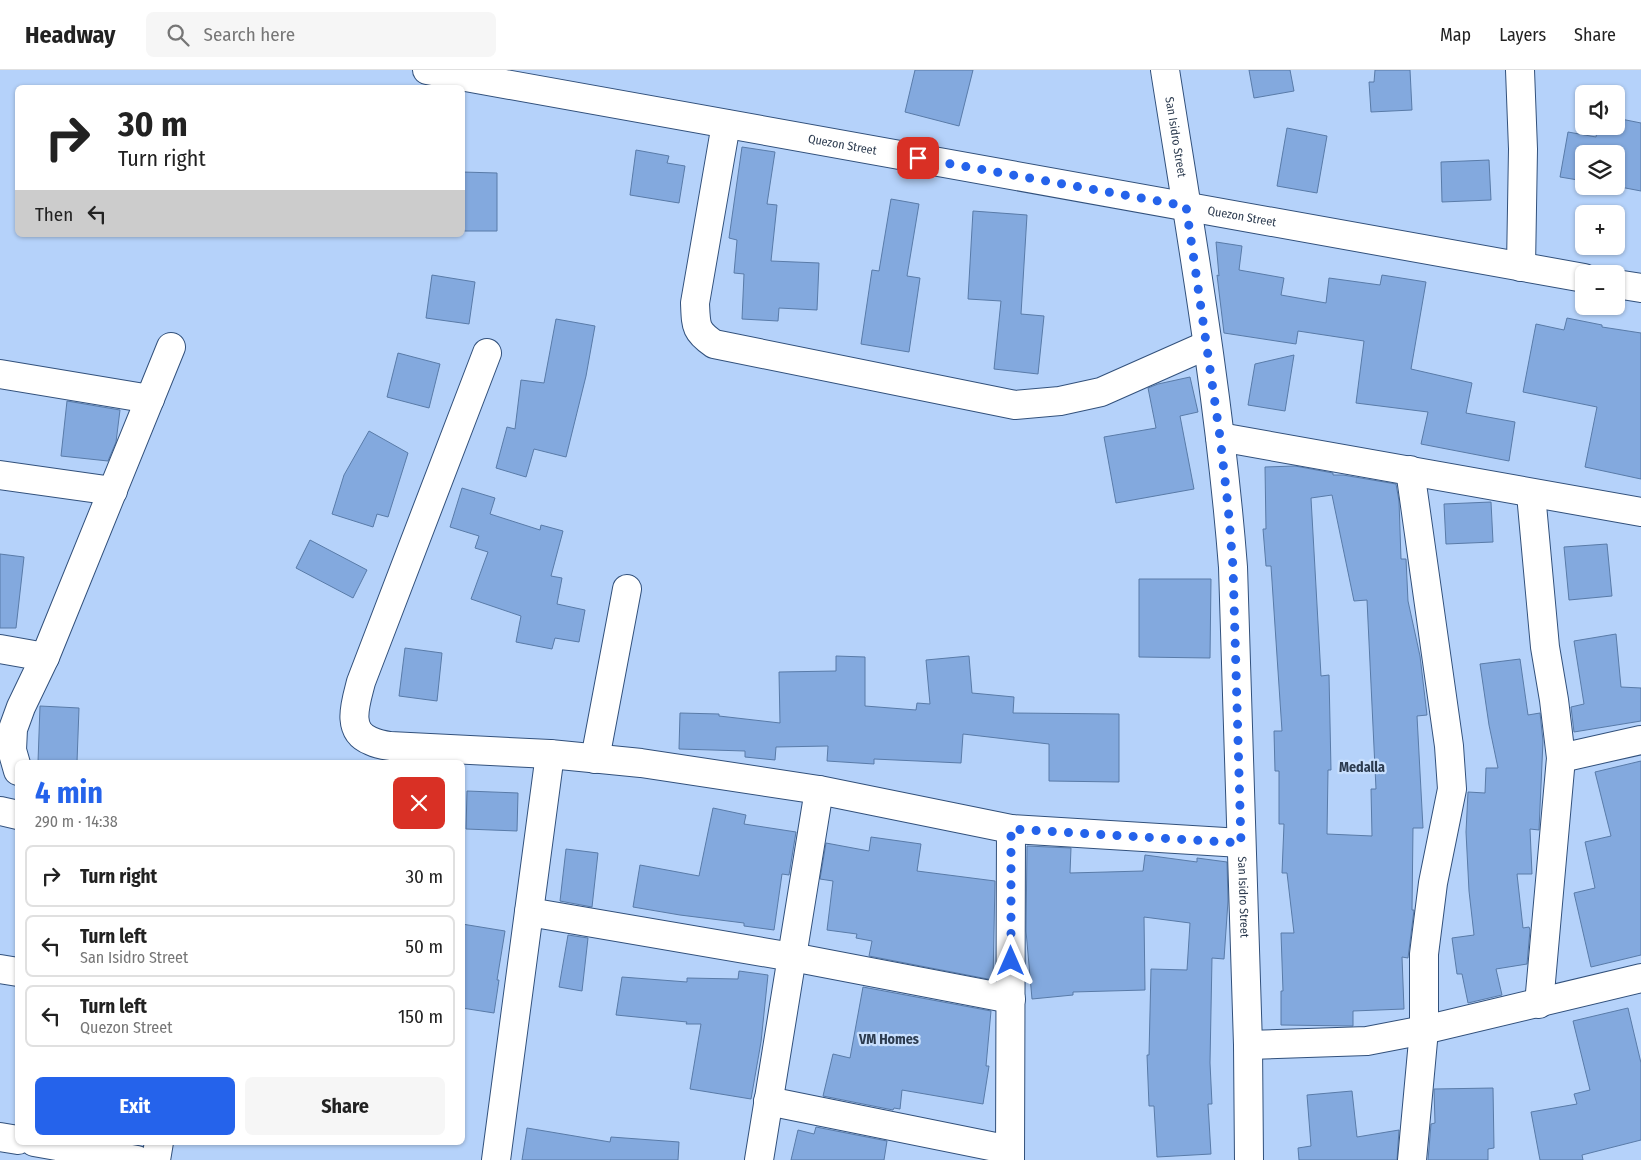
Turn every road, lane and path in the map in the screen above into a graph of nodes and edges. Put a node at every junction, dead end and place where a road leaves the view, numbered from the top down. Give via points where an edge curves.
1 (427, 70) edge
2 (1164, 70) edge
3 (1520, 70) edge
4 (726, 124) junction
5 (1186, 206) junction
6 (1521, 268) junction
7 (1575, 277) edge
8 (1625, 285) edge
9 (1641, 288) edge
10 (1207, 345) junction
11 (171, 347) dead end
12 (487, 353) dead end
13 (0, 374) edge
14 (150, 399) junction
15 (1220, 437) junction
16 (1410, 470) junction
17 (0, 475) edge
18 (113, 491) junction
19 (1532, 494) junction
20 (1641, 512) edge
21 (627, 589) dead end
22 (0, 649) edge
23 (45, 657) junction
24 (1641, 740) edge
25 (550, 754) junction
26 (1561, 758) junction
27 (595, 759) junction
28 (15, 760) edge
29 (818, 790) junction
30 (0, 811) edge
31 (15, 814) edge
32 (1011, 829) junction
33 (1241, 843) junction
34 (529, 912) junction
35 (792, 957) junction
36 (0, 969) edge
37 (15, 972) edge
38 (1641, 978) edge
39 (1011, 999) junction
40 (1539, 1004) junction
41 (1424, 1030) junction
42 (1248, 1045) junction
43 (768, 1101) junction
44 (0, 1137) edge
45 (15, 1140) edge
46 (51, 1145) edge
47 (158, 1145) edge
48 (1010, 1155) edge
49 (137, 1160) edge
50 (156, 1160) edge
51 (496, 1160) edge
52 (759, 1160) edge
53 (1249, 1160) edge
54 (1412, 1160) edge

1 - 4 street, Quezon Street
2 - 5 street, San Isidro Street
3 - 6 street via 1523,150
4 - 5 street, Quezon Street
4 - 10 street via 695,303 696,323 701,336 714,344 1015,405 1060,401 1100,392
5 - 6 street, Quezon Street
5 - 10 street, San Isidro Street
6 - 7 street, Quezon Street
8 - 9 street
10 - 15 street, San Isidro Street
11 - 14 street
12 - 25 street via 361,682 353,720 358,731 369,741 390,746
13 - 14 street
14 - 18 street
15 - 16 street
15 - 33 street, San Isidro Street via 1233,567
16 - 19 street
16 - 41 street via 1449,746 1452,789 1433,883 1424,954
17 - 18 street
18 - 23 street
19 - 20 street
19 - 26 street via 1545,647
21 - 27 street
22 - 23 street
23 - 28 street via 13,729
24 - 26 street
25 - 27 street
25 - 34 street
26 - 40 street
27 - 29 street
29 - 32 street
29 - 35 street
30 - 31 street
32 - 33 street
32 - 39 street
33 - 42 street, San Isidro Street
34 - 35 street
34 - 51 street
35 - 39 street
35 - 43 street
36 - 37 street
38 - 40 street
39 - 48 street
40 - 41 street
41 - 42 street via 1367,1041
41 - 54 street
42 - 53 street, San Isidro Street
43 - 48 street
43 - 52 street
44 - 45 street
46 - 49 street
47 - 50 street

